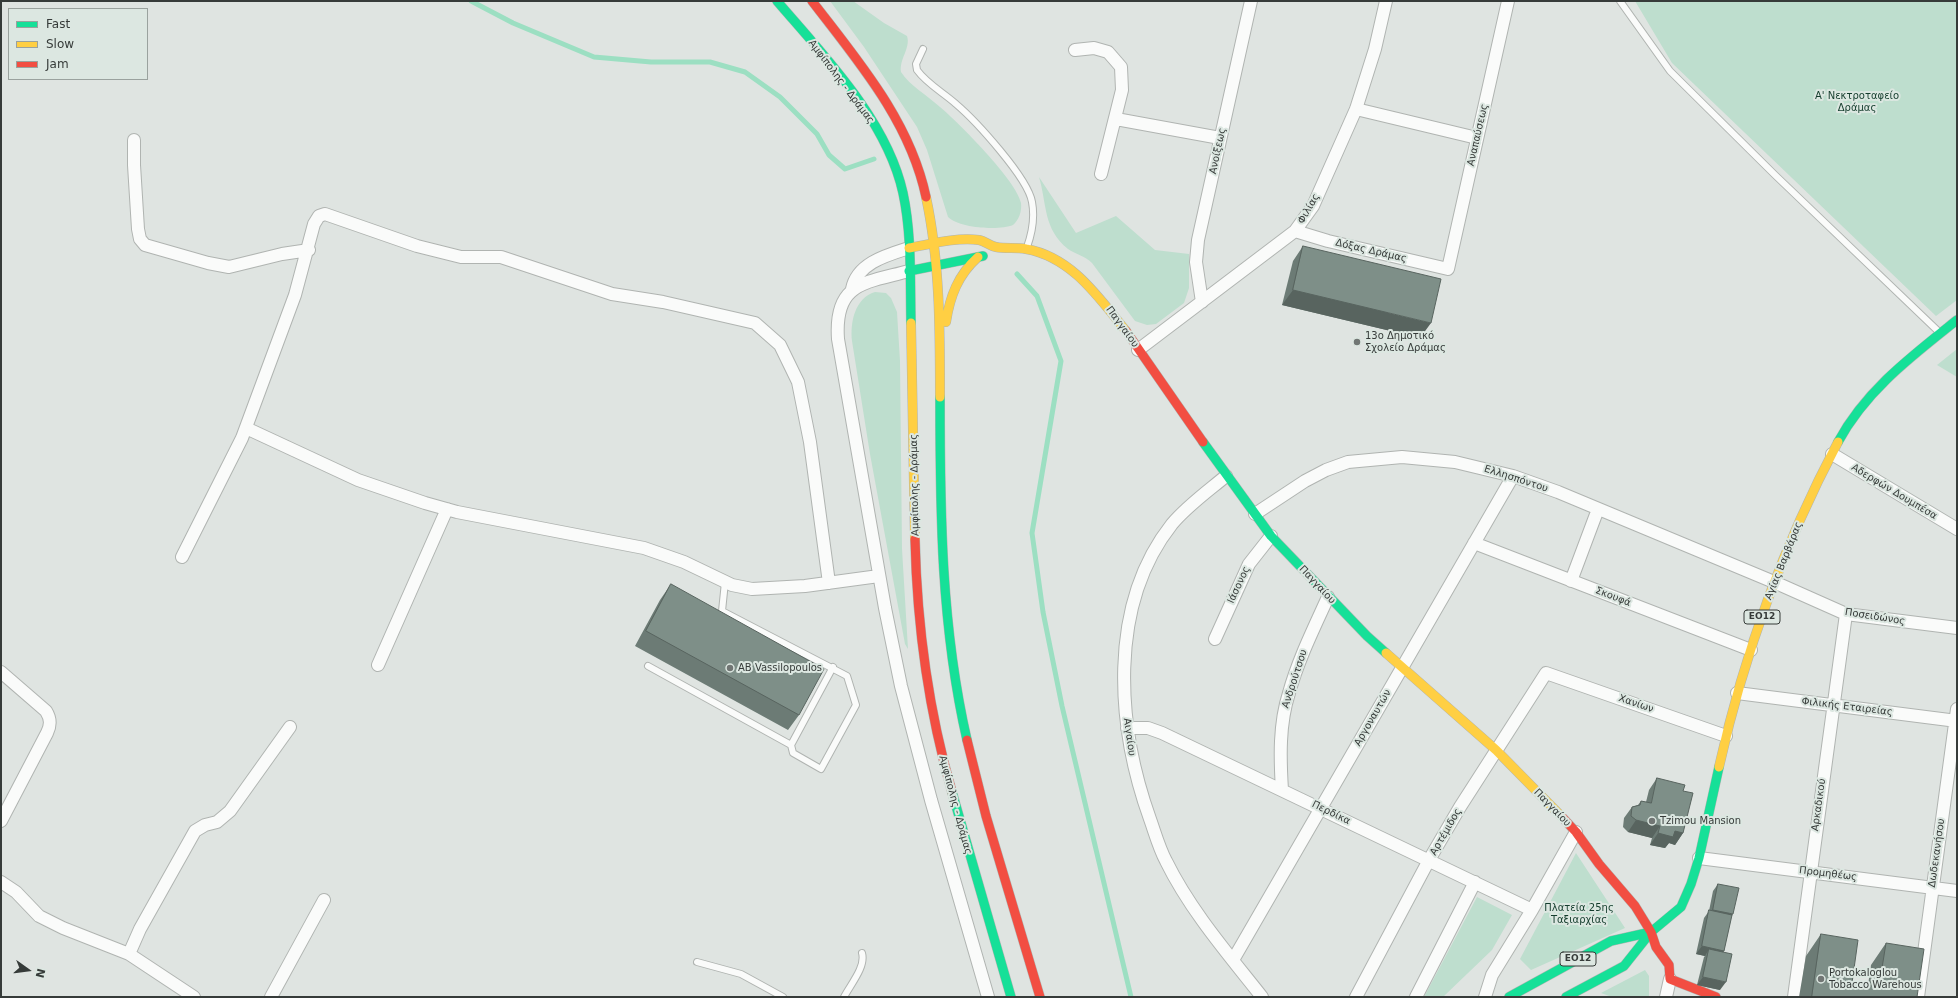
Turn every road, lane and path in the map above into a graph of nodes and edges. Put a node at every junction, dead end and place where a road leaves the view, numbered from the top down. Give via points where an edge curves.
1 (777, 1) edge
2 (812, 1) edge
3 (1251, 1) edge
4 (1386, 1) edge
5 (1508, 1) edge
6 (1620, 1) edge
7 (923, 49) dead end
8 (1075, 50) dead end
9 (1356, 109) junction
10 (1116, 119) junction
11 (1220, 138) junction
12 (1477, 138) junction
13 (134, 140) dead end
14 (1101, 174) dead end
15 (1295, 231) junction
16 (934, 243) junction
17 (995, 247) junction
18 (909, 248) junction
19 (1027, 249) junction
20 (308, 250) junction
21 (978, 257) junction
22 (936, 265) junction
23 (1448, 269) joint
24 (909, 271) junction
25 (852, 289) junction
26 (1202, 302) junction
27 (1957, 320) edge
28 (1940, 333) junction
29 (1138, 350) junction
30 (940, 426) junction
31 (246, 428) junction
32 (1832, 454) junction
33 (1226, 476) junction
34 (1513, 476) junction
35 (1598, 509) junction
36 (447, 510) junction
37 (1255, 514) junction
38 (1957, 529) edge
39 (1271, 536) junction
40 (1474, 543) junction
41 (182, 557) dead end
42 (879, 576) junction
43 (1571, 581) junction
44 (725, 582) junction
45 (1774, 582) junction
46 (829, 584) junction
47 (1328, 597) junction
48 (1846, 614) junction
49 (1957, 628) edge
50 (1215, 639) dead end
51 (1751, 650) junction
52 (378, 665) dead end
53 (648, 666) dead end
54 (833, 667) junction
55 (1403, 667) junction
56 (1, 672) edge
57 (1546, 673) joint
58 (1738, 693) junction
59 (1833, 705) junction
60 (1956, 717) edge
61 (290, 727) dead end
62 (1128, 728) junction
63 (1726, 736) junction
64 (791, 745) junction
65 (1496, 750) junction
66 (1282, 790) junction
67 (1320, 808) junction
68 (1, 821) edge
69 (1576, 832) junction
70 (1699, 858) junction
71 (1429, 860) junction
72 (1809, 872) junction
73 (1, 882) edge
74 (1476, 882) junction
75 (1933, 888) junction
76 (1957, 891) edge
77 (324, 900) dead end
78 (1532, 910) junction
79 (1651, 932) junction
80 (862, 953) dead end
81 (129, 954) junction
82 (1233, 960) junction
83 (697, 962) dead end
84 (1670, 979) junction
85 (1358, 996) edge
86 (194, 997) edge
87 (271, 997) edge
88 (783, 997) edge
89 (844, 997) edge
90 (988, 997) edge
91 (1010, 997) edge
92 (1040, 997) edge
93 (1262, 997) edge
94 (1416, 997) edge
95 (1485, 997) edge
96 (1509, 997) edge
97 (1566, 997) edge
98 (1666, 997) edge
99 (1716, 997) edge
100 (1794, 997) edge
101 (1918, 997) edge

1 - 18 main road, Αμφίπολης - Δράμας via 863,108 884,142 905,202
2 - 16 main road via 869,79 904,133 927,200
3 - 11 street, Ανοίξεως
4 - 9 street, Φιλίας via 1375,50
5 - 12 street, Αναπαύσεως
6 - 28 lane via 1670,71
7 - 19 lane via 916,64 917,70 983,130 1026,186 1033,216
8 - 10 street via 1094,48 1108,52 1121,67 1122,90
9 - 12 street
9 - 15 street, Φιλίας via 1313,206
10 - 11 street
10 - 14 street
11 - 26 street, Ανοίξεως via 1196,252
12 - 23 street, Αναπαύσεως
13 - 20 street via 138,221 140,239 144,245 208,264 229,267
15 - 23 street, Δόξας Δράμας
15 - 26 street, Φιλίας
16 - 17 main road via 976,239
16 - 18 main road
16 - 22 main road
17 - 19 main road, Παγγαίου
17 - 21 main road
18 - 24 main road, Αμφίπολης - Δράμας
18 - 25 street via 882,257 862,269 855,278
19 - 29 main road, Παγγαίου via 1054,259 1079,276 1095,291
20 - 31 street via 295,295
20 - 46 street via 314,224 319,216 325,214 417,246 461,257 501,257 612,294 663,302 755,324 780,345 798,382 810,442
21 - 22 main road
21 - 30 main road via 965,269 957,282 948,310
22 - 24 main road
22 - 30 main road
24 - 25 street
24 - 91 main road, Αμφίπολης - Δράμας via 916,586 924,664 941,753
25 - 42 street via 839,311 838,339
26 - 29 street, Φιλίας
27 - 28 main road, ΕΟ12
28 - 32 main road, Αγίας Βαρβάρας / ΕΟ12 via 1887,377 1865,401 1845,429
29 - 33 main road, Παγγαίου
30 - 92 main road via 944,575 948,632 956,684 969,751
31 - 36 street via 358,480
31 - 41 street
32 - 38 street, Αδερφών Δουμπέσα
32 - 45 main road, Αγίας Βαρβάρας / ΕΟ12 via 1813,490
33 - 37 main road, Παγγαίου
33 - 62 street, Αιγαίου via 1172,525 1143,574 1132,610 1126,650 1125,696
34 - 35 street, Ελλησπόντου
34 - 37 street, Ελλησπόντου via 1470,465 1430,459 1402,457 1362,460 1337,466 1314,476
34 - 40 street, Αργοναυτών
35 - 43 street
35 - 45 street, Ελλησπόντου
36 - 44 street via 644,548 674,558
36 - 52 street
37 - 39 main road, Παγγαίου
39 - 47 main road, Παγγαίου
39 - 50 street, Ιάσονος via 1249,564
40 - 43 street, Σκουφά
40 - 55 street, Αργοναυτών
42 - 46 street
42 - 90 street via 916,745
43 - 51 street, Σκουφά
44 - 46 street via 740,588 756,590
44 - 54 lane via 722,611
45 - 48 street, Ποσειδώνος
45 - 51 main road, Αγίας Βαρβάρας / ΕΟ12
47 - 55 main road, Παγγαίου
47 - 66 street, Ανδρούτσου via 1310,635 1288,694 1282,730
48 - 49 street, Ποσειδώνος
48 - 59 street, Αρκαδικού
51 - 58 main road, Αγίας Βαρβάρας / ΕΟ12
53 - 64 lane
54 - 64 lane
54 - 64 lane via 847,676 856,705 821,769 793,753
55 - 65 main road, Παγγαίου
55 - 67 street, Αργοναυτών
56 - 68 street via 46,711 50,718 50,727
57 - 63 street, Χανίων
57 - 65 street, Αρτέμιδος
58 - 59 street, Φιλικής Εταιρείας
58 - 63 main road, Αγίας Βαρβάρας / ΕΟ12
59 - 60 street, Φιλικής Εταιρείας
59 - 72 street, Αρκαδικού
60 - 75 street, Δωδεκανήσου
61 - 81 street via 230,811 217,822 195,830 140,929
62 - 66 street, Περδίκα via 1148,728 1162,733
62 - 82 street, Αιγαίου via 1136,776 1161,851 1183,889
63 - 70 main road, Αγίας Βαρβάρας / ΕΟ12
65 - 69 main road, Παγγαίου
65 - 71 street, Αρτέμιδος
66 - 67 street, Περδίκα
67 - 71 street, Περδίκα
67 - 82 street, Αργοναυτών
69 - 78 street
69 - 79 main road, Παγγαίου via 1635,906
70 - 72 street, Προμηθέως
70 - 79 main road, Αγίας Βαρβάρας / ΕΟ12 via 1681,907
71 - 74 street, Περδίκα
71 - 85 street, Αρτέμιδος
72 - 75 street, Προμηθέως
72 - 100 street, Αρκαδικού
73 - 81 street via 16,892 39,916 69,931
74 - 78 street, Περδίκα
74 - 94 street
75 - 76 street, Προμηθέως
75 - 101 street, Δωδεκανήσου
77 - 87 street
78 - 95 street via 1492,975
79 - 84 main road via 1656,947 1668,965
79 - 96 main road, ΕΟ12 via 1610,941
79 - 97 main road, ΕΟ12 via 1624,966
80 - 89 lane via 862,965
81 - 86 street
82 - 93 street, Αιγαίου
83 - 88 lane via 741,974
84 - 98 street
84 - 99 main road

